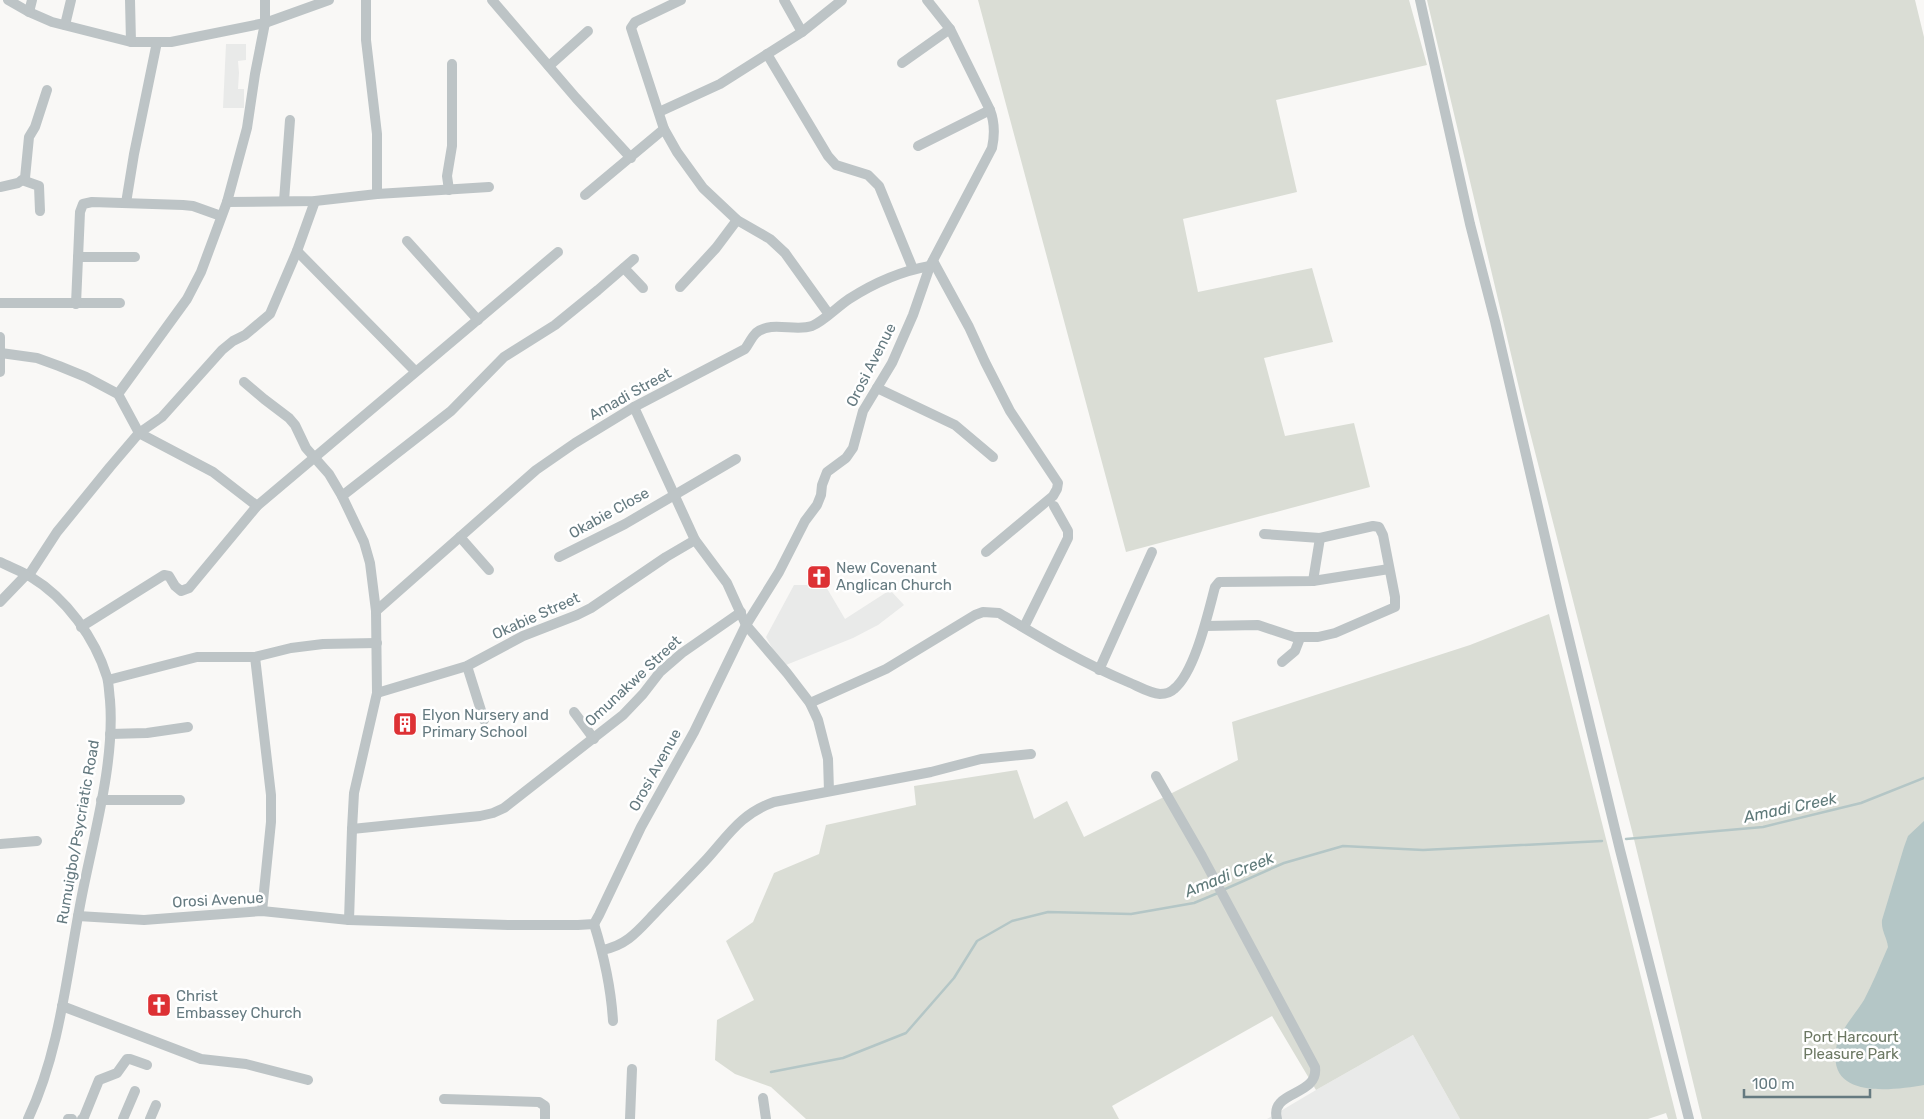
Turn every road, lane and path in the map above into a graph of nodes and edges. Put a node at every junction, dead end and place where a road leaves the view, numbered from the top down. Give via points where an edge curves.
1 (8, 0) edge
2 (32, 0) edge
3 (71, 0) edge
4 (130, 0) edge
5 (265, 0) edge
6 (329, 0) edge
7 (366, 0) edge
8 (492, 0) edge
9 (681, 0) edge
10 (784, 0) edge
11 (842, 0) edge
12 (927, 0) edge
13 (1420, 0) edge
14 (28, 12) junction
15 (265, 23) junction
16 (65, 25) junction
17 (950, 29) junction
18 (588, 31) dead end
19 (802, 32) junction
20 (131, 42) junction
21 (157, 42) junction
22 (767, 54) junction
23 (902, 63) dead end
24 (452, 64) dead end
25 (549, 66) junction
26 (47, 90) dead end
27 (990, 110) junction
28 (659, 112) junction
29 (290, 120) dead end
30 (664, 130) junction
31 (918, 146) dead end
32 (630, 158) junction
33 (22, 180) junction
34 (0, 187) edge
35 (489, 187) dead end
36 (450, 190) junction
37 (377, 194) junction
38 (585, 195) dead end
39 (284, 201) junction
40 (315, 201) junction
41 (227, 202) junction
42 (126, 203) junction
43 (40, 211) dead end
44 (221, 216) junction
45 (737, 220) junction
46 (407, 241) dead end
47 (298, 252) junction
48 (558, 252) dead end
49 (78, 257) junction
50 (135, 257) dead end
51 (634, 259) dead end
52 (932, 264) junction
53 (624, 268) junction
54 (913, 269) junction
55 (680, 287) dead end
56 (643, 288) dead end
57 (0, 303) edge
58 (120, 303) dead end
59 (76, 304) junction
60 (828, 314) junction
61 (478, 320) junction
62 (0, 337) edge
63 (1, 353) edge
64 (414, 371) junction
65 (0, 372) edge
66 (244, 382) dead end
67 (877, 388) junction
68 (118, 394) junction
69 (634, 407) junction
70 (139, 433) junction
71 (993, 457) dead end
72 (736, 458) dead end
73 (314, 459) junction
74 (674, 495) junction
75 (342, 496) junction
76 (257, 506) junction
77 (1054, 506) dead end
78 (1264, 534) dead end
79 (460, 537) junction
80 (1320, 538) junction
81 (695, 540) junction
82 (986, 552) dead end
83 (1152, 552) dead end
84 (559, 557) dead end
85 (0, 562) edge
86 (1389, 569) junction
87 (489, 570) dead end
88 (28, 575) junction
89 (1313, 581) junction
90 (0, 602) edge
91 (376, 611) junction
92 (740, 612) junction
93 (746, 625) junction
94 (1206, 626) junction
95 (81, 627) junction
96 (1024, 627) junction
97 (1300, 638) junction
98 (377, 643) junction
99 (255, 657) junction
100 (1282, 662) dead end
101 (467, 666) junction
102 (1100, 670) junction
103 (108, 680) junction
104 (378, 693) junction
105 (810, 703) junction
106 (574, 712) dead end
107 (484, 720) dead end
108 (188, 727) dead end
109 (110, 734) junction
110 (594, 739) junction
111 (1031, 754) dead end
112 (1156, 776) dead end
113 (829, 791) junction
114 (101, 800) junction
115 (180, 800) dead end
116 (352, 829) junction
117 (37, 841) dead end
118 (0, 844) edge
119 (262, 911) junction
120 (78, 916) junction
121 (350, 920) junction
122 (594, 924) junction
123 (602, 950) junction
124 (62, 1006) junction
125 (613, 1021) dead end
126 (147, 1065) dead end
127 (632, 1069) dead end
128 (308, 1080) dead end
129 (135, 1091) dead end
130 (444, 1098) dead end
131 (764, 1098) dead end
132 (156, 1105) dead end
133 (28, 1119) edge
134 (68, 1119) edge
135 (72, 1119) edge
136 (82, 1119) edge
137 (122, 1119) edge
138 (150, 1119) edge
139 (545, 1119) edge
140 (630, 1119) edge
141 (766, 1119) edge
142 (1277, 1119) edge
143 (1689, 1119) edge

1 - 14 street
2 - 14 street
3 - 16 street
4 - 20 street
5 - 15 street
6 - 15 street
7 - 37 street via 366,40 377,134
8 - 25 street
9 - 28 street via 635,22 631,28
10 - 19 street
11 - 19 street
12 - 17 street, Orosi Avenue
13 - 143 street via 1561,606
14 - 16 street
15 - 21 street
15 - 41 street via 247,128
16 - 20 street
17 - 23 street
17 - 27 street, Orosi Avenue
18 - 25 street
19 - 22 street
20 - 21 street
21 - 42 street
22 - 28 street via 720,84
22 - 54 street via 828,156 836,165 868,175 878,186
24 - 36 street via 452,146 447,176
25 - 32 street
26 - 33 street via 29,136 26,172
27 - 31 street
27 - 52 street, Orosi Avenue via 995,136 992,148
28 - 30 street
29 - 39 street
30 - 32 street
30 - 45 street via 703,188
32 - 38 street
33 - 34 street
33 - 43 street via 39,186
35 - 36 street
36 - 37 street
37 - 40 street
39 - 40 street
39 - 41 street
40 - 47 street
41 - 44 street
42 - 44 street via 193,206
42 - 49 street via 83,204
44 - 68 street via 201,272 187,299
45 - 55 street
45 - 60 street via 770,239 785,253
46 - 61 street
47 - 64 street
47 - 70 street via 270,314 246,335 233,340 162,417
48 - 61 street
49 - 50 street
49 - 59 street
51 - 53 street
52 - 54 street, Amadi Street
52 - 67 street, Orosi Avenue via 892,363
52 - 82 street via 969,328 1010,411 1058,483 1053,496
53 - 56 street
53 - 75 street via 555,325 504,357 451,410
54 - 60 street, Amadi Street via 887,278
57 - 59 street
58 - 59 street
60 - 69 street, Amadi Street via 818,323 802,328 763,329 745,349
61 - 64 street
62 - 63 street
63 - 65 street
63 - 68 street via 36,358 59,366
64 - 73 street
66 - 73 street via 289,418
67 - 71 street via 955,425
67 - 93 street, Orosi Avenue via 863,411 850,454 827,472 817,505
68 - 70 street
69 - 74 street
69 - 79 street, Amadi Street via 536,470
70 - 76 street via 214,472
70 - 88 street via 57,532
72 - 74 street, Okabie Close
73 - 75 street via 329,474
73 - 76 street
74 - 81 street
74 - 84 street, Okabie Close
75 - 91 street via 364,542
76 - 95 street via 189,588 181,591 169,576 164,575
77 - 96 street via 1068,531 1068,538
78 - 80 street
79 - 87 street
79 - 91 street, Amadi Street
80 - 86 street via 1379,526
80 - 89 street
81 - 92 street via 727,583
81 - 101 street, Okabie Street via 591,608 523,636
83 - 102 street
85 - 88 street, Rumuigbo/Psycriatic Road
86 - 89 street
86 - 97 street via 1396,603 1393,609 1335,633 1318,638
88 - 90 street
88 - 95 street, Rumuigbo/Psycriatic Road via 52,591
89 - 94 street via 1219,582
91 - 98 street
92 - 93 street
92 - 110 street, Omunakwe Street via 660,672 623,715
93 - 105 street
93 - 122 street, Orosi Avenue via 694,732 640,827
94 - 97 street via 1258,625
94 - 102 street via 1186,674 1170,692 1150,691
95 - 103 street, Rumuigbo/Psycriatic Road
96 - 102 street
96 - 105 street via 1000,612 983,612 886,669
97 - 100 street via 1295,651
98 - 99 street via 323,644
98 - 104 street
99 - 103 street via 197,657
99 - 119 street via 271,795
101 - 104 street, Okabie Street
101 - 107 street
103 - 109 street, Rumuigbo/Psycriatic Road
104 - 116 street via 354,793
105 - 113 street via 828,759
106 - 110 street
108 - 109 street
109 - 114 street, Rumuigbo/Psycriatic Road
110 - 116 street, Omunakwe Street via 493,813
111 - 113 street via 981,759
112 - 142 street via 1315,1067 1310,1085 1280,1103
113 - 123 street via 774,802 746,815 636,933 620,945
114 - 115 street
114 - 120 street, Rumuigbo/Psycriatic Road
116 - 121 street
117 - 118 street
119 - 120 street, Orosi Avenue via 144,920
119 - 121 street, Orosi Avenue
120 - 124 street, Rumuigbo/Psycriatic Road
121 - 122 street, Orosi Avenue
122 - 123 street
123 - 125 street
124 - 128 street via 201,1060 246,1064
124 - 133 street, Rumuigbo/Psycriatic Road via 45,1076
126 - 136 street via 130,1058 117,1073 99,1080
127 - 140 street
129 - 137 street
130 - 139 street via 539,1102 545,1106
131 - 141 street
132 - 138 street
134 - 135 street

